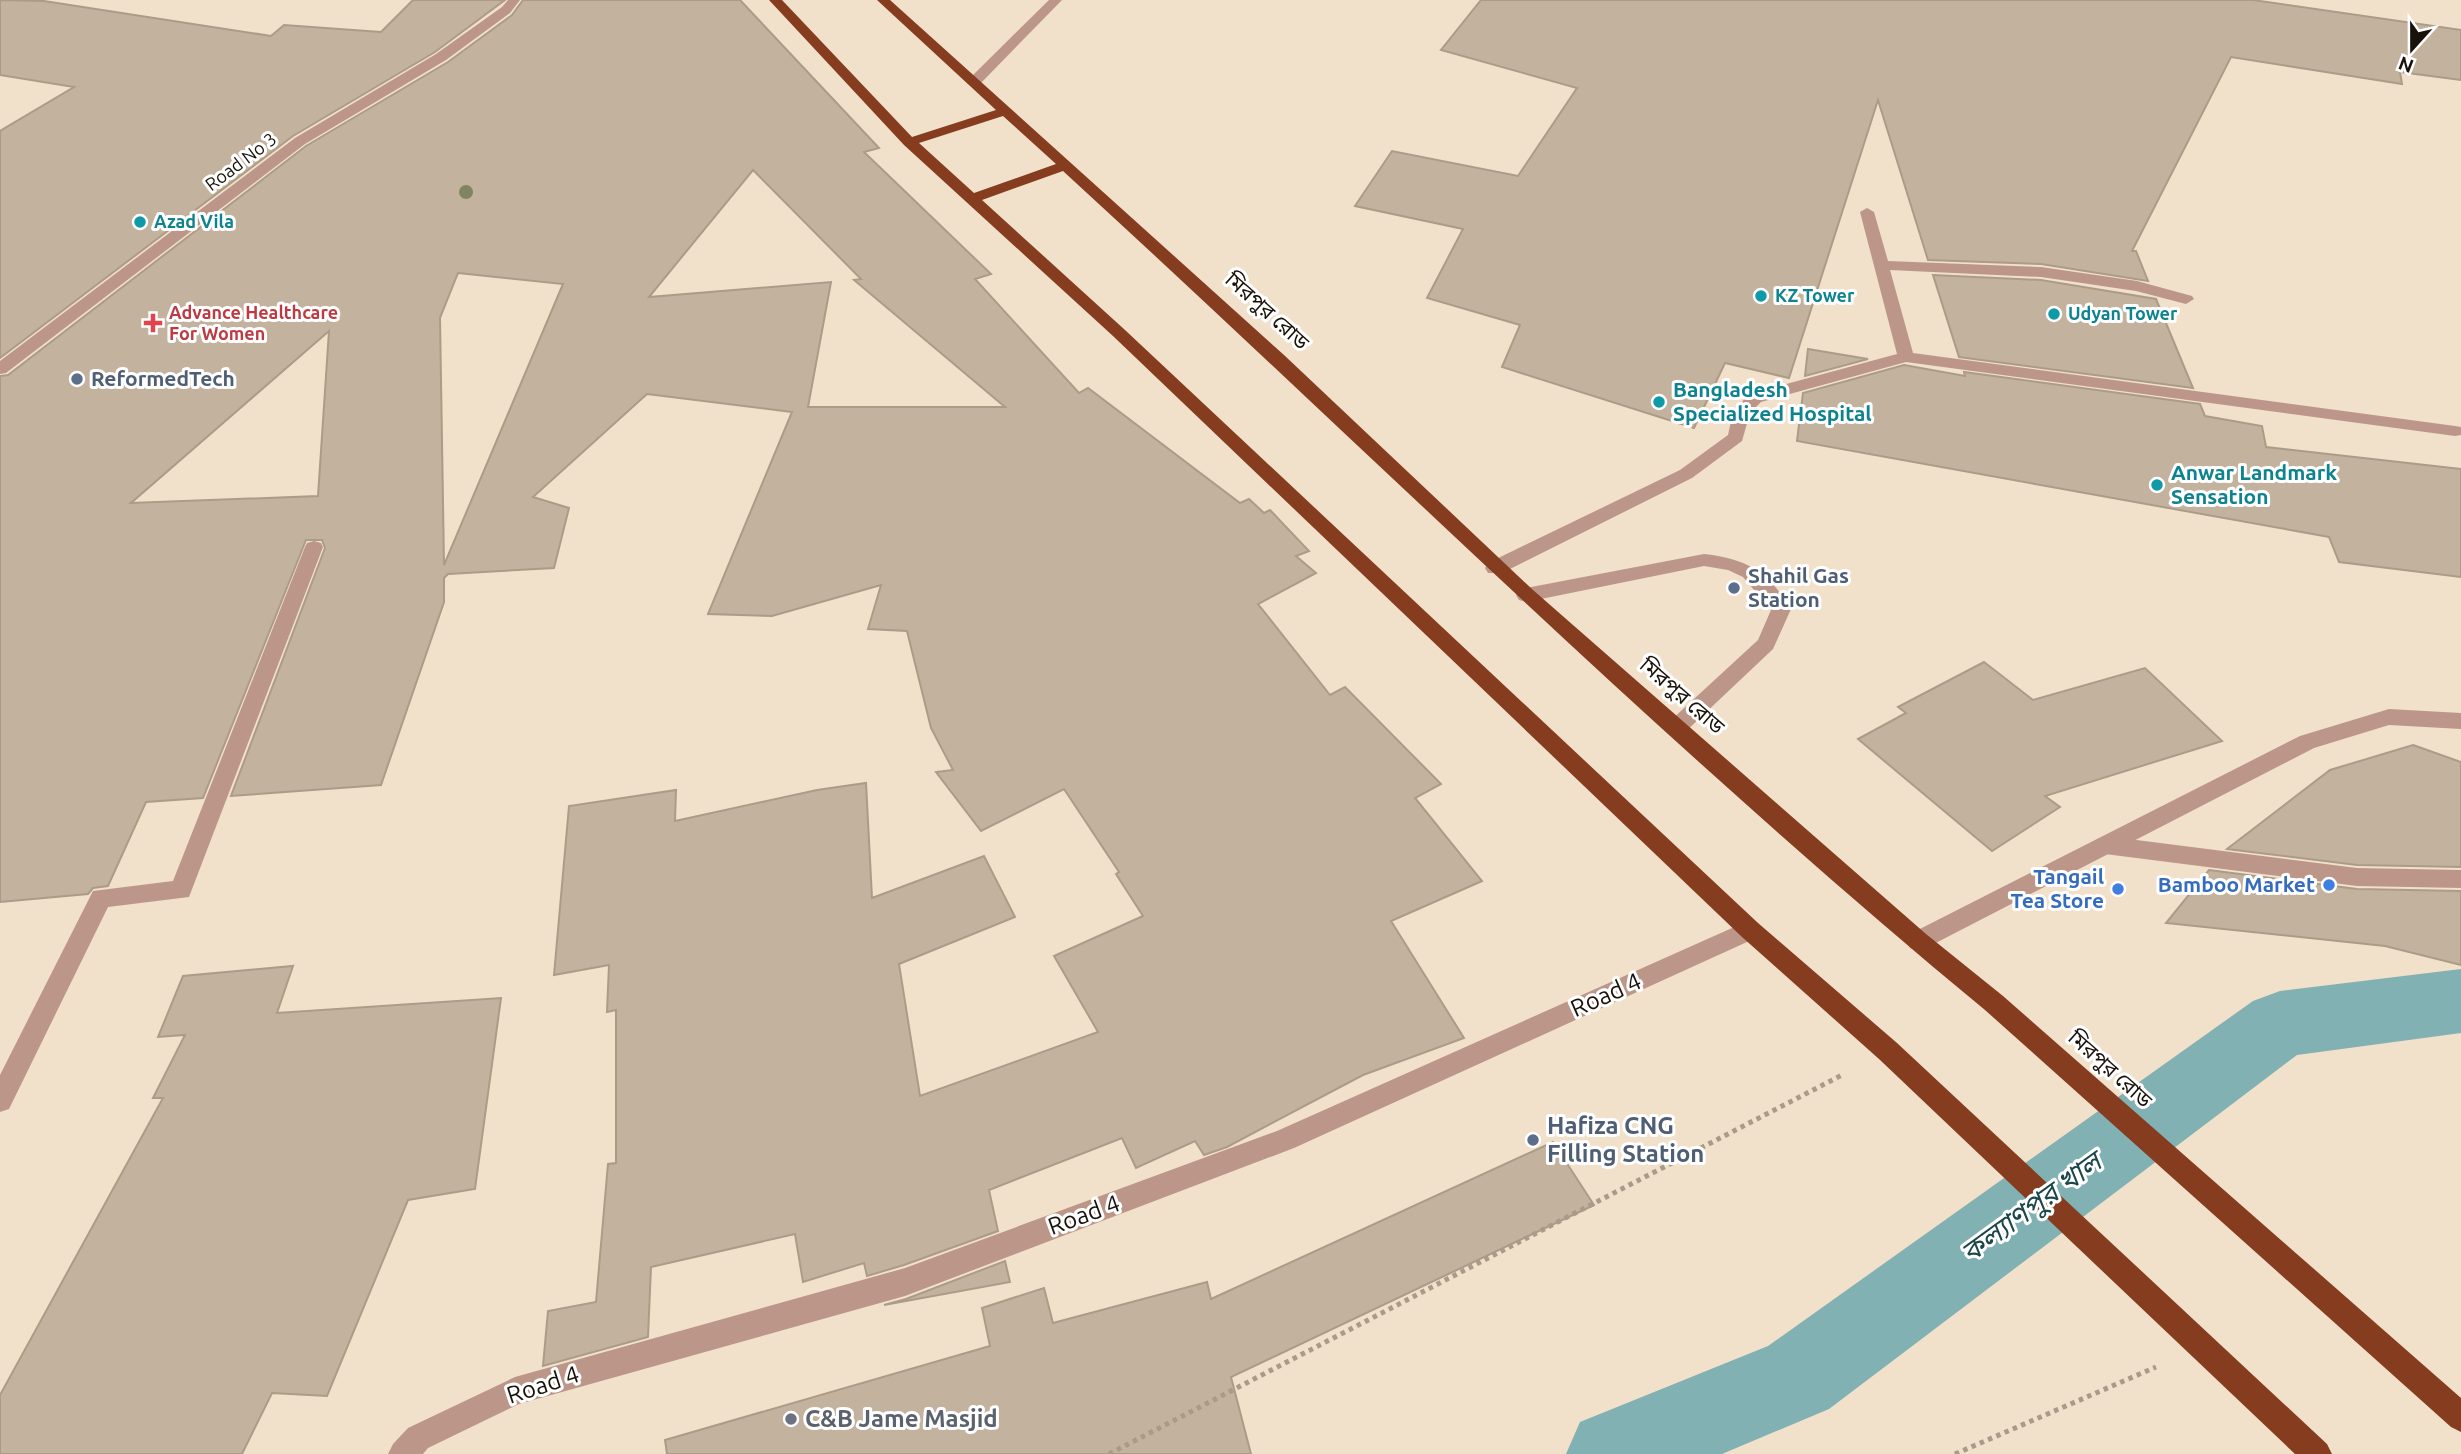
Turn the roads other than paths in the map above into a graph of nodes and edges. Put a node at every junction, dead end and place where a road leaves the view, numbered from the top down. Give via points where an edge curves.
1 (514, 0) edge
2 (775, 0) edge
3 (883, 0) edge
4 (1056, 0) edge
5 (974, 82) junction
6 (1005, 111) junction
7 (909, 142) junction
8 (1065, 166) junction
9 (972, 199) junction
10 (1867, 212) dead end
11 (1881, 265) junction
12 (2186, 299) dead end
13 (1906, 357) junction
14 (0, 369) edge
15 (2455, 431) dead end
16 (314, 547) dead end
17 (1495, 568) junction
18 (1526, 596) junction
19 (2461, 721) edge
20 (1676, 728) junction
21 (2105, 845) junction
22 (2461, 879) edge
23 (1750, 930) junction
24 (1918, 941) junction
25 (0, 1101) edge
26 (2461, 1417) edge
27 (403, 1454) edge
28 (2317, 1454) edge

1 - 14 street, Road No 3 via 441,57 300,141
2 - 7 highway
3 - 5 highway, মিরপুর রোড
4 - 5 street
5 - 6 highway, মিরপুর রোড
6 - 7 highway
6 - 8 highway, মিরপুর রোড
7 - 9 highway
8 - 9 highway
8 - 17 highway, মিরপুর রোড via 1278,359
9 - 23 highway
10 - 11 street
11 - 12 street via 2041,272 2137,286
11 - 13 street
13 - 15 street
13 - 17 street via 1755,398 1742,412 1736,437 1686,474
16 - 25 street via 181,890 101,898
17 - 18 highway, মিরপুর রোড
18 - 20 highway, মিরপুর রোড
18 - 20 street via 1704,560 1733,563 1754,574 1781,609 1766,644
19 - 21 street via 2389,717 2307,742
20 - 24 highway, মিরপুর রোড
21 - 22 street via 2357,877
21 - 24 street
23 - 27 street, Road 4 via 1285,1140 905,1282 515,1391 418,1438
23 - 28 highway via 1888,1051
24 - 26 highway, মিরপুর রোড

